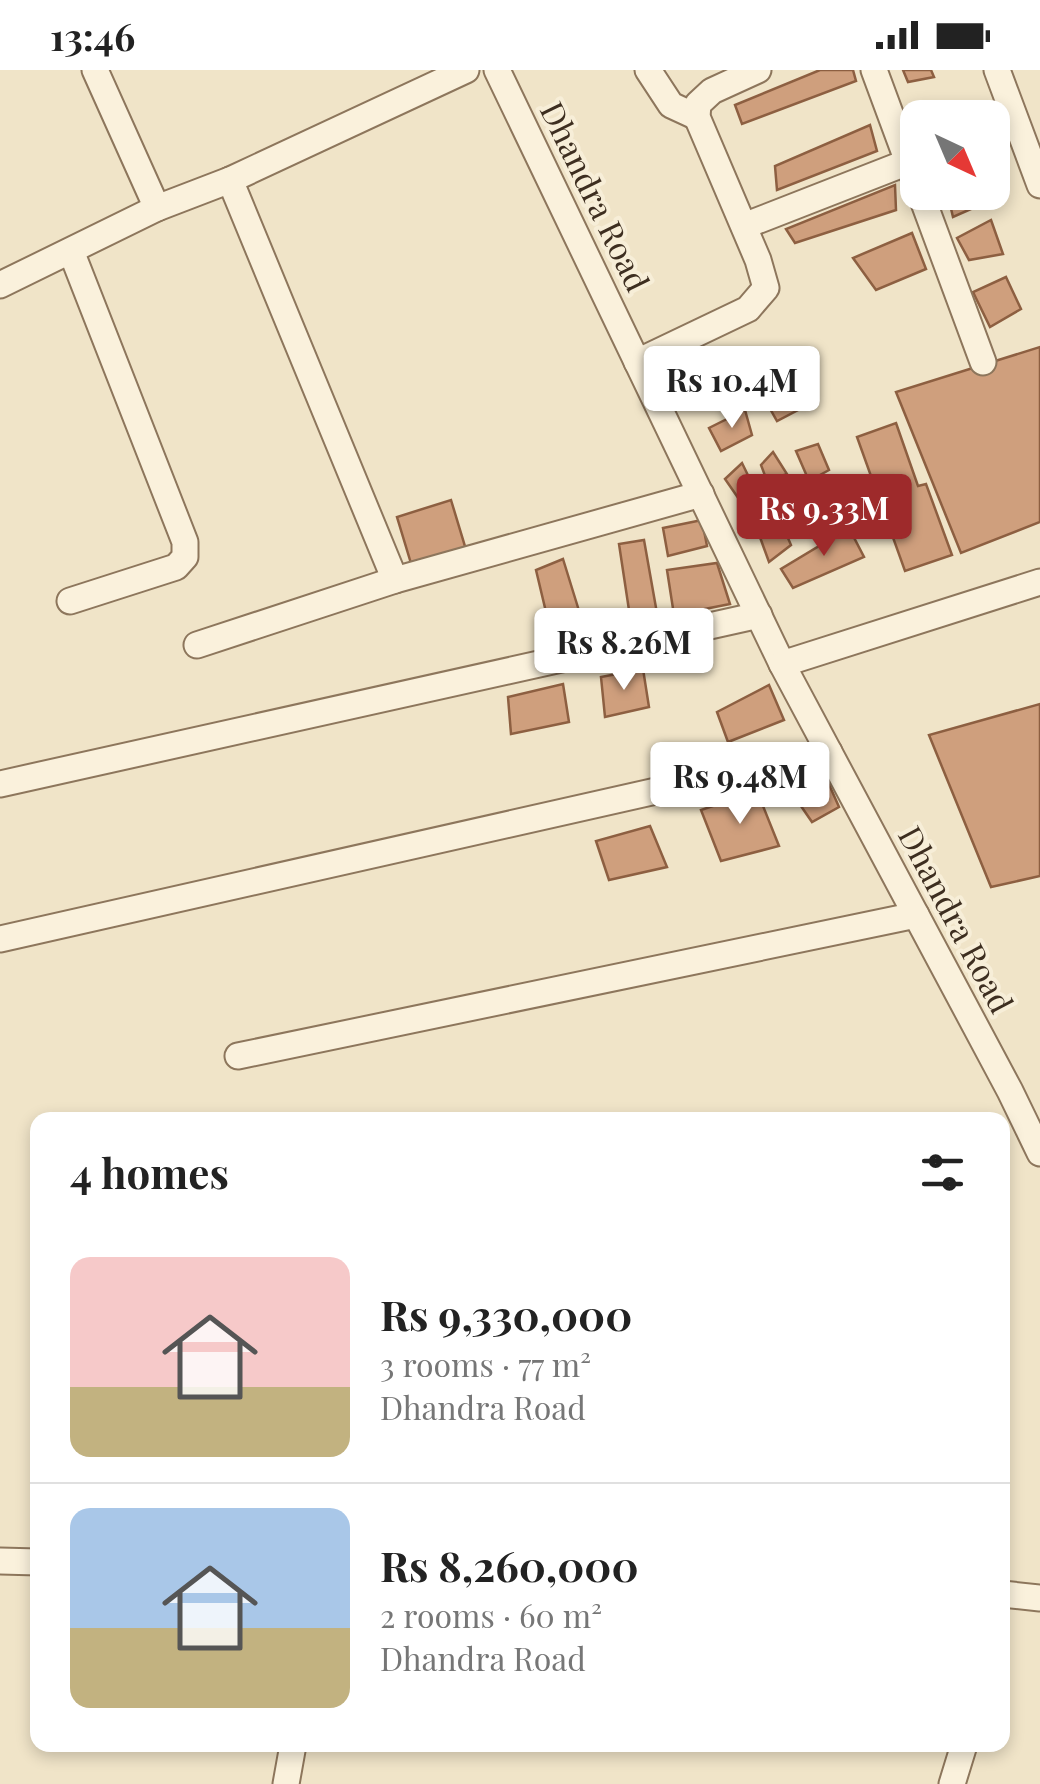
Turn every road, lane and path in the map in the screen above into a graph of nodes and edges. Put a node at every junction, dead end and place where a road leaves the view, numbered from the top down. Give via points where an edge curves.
1 (95, 70) edge
2 (466, 70) edge
3 (498, 70) edge
4 (648, 70) edge
5 (758, 70) edge
6 (874, 70) edge
7 (997, 70) edge
8 (697, 117) junction
9 (900, 140) edge
10 (230, 180) junction
11 (900, 184) edge
12 (1040, 186) edge
13 (157, 208) junction
14 (926, 210) edge
15 (744, 226) junction
16 (71, 250) junction
17 (1, 280) edge
18 (637, 362) junction
19 (984, 362) dead end
20 (701, 494) junction
21 (394, 580) junction
22 (1040, 582) edge
23 (70, 601) dead end
24 (759, 616) junction
25 (197, 646) dead end
26 (782, 664) junction
27 (829, 752) junction
28 (0, 784) edge
29 (916, 915) junction
30 (0, 939) edge
31 (238, 1056) dead end
32 (1040, 1153) edge
33 (0, 1561) edge
34 (30, 1562) edge
35 (1040, 1598) edge
36 (1010, 1600) edge
37 (292, 1752) edge
38 (962, 1752) edge
39 (286, 1784) edge
40 (952, 1784) edge

1 - 13 street
2 - 10 street
3 - 18 street, Dhandra Road
4 - 8 street via 671,105
5 - 8 street via 712,91 698,104
6 - 9 street
7 - 12 street
8 - 15 street
10 - 13 street
10 - 21 street
11 - 15 street
13 - 16 street
14 - 19 street
15 - 18 street via 766,288 759,298
16 - 17 street
16 - 23 street via 185,542 185,557 176,567
18 - 20 street, Dhandra Road
20 - 21 street
20 - 24 street, Dhandra Road
21 - 25 street
22 - 26 street
24 - 26 street, Dhandra Road
24 - 28 street
26 - 27 street, Dhandra Road
27 - 29 street, Dhandra Road
27 - 30 street
29 - 31 street
29 - 32 street, Dhandra Road
33 - 34 street
35 - 36 street
37 - 39 street
38 - 40 street

